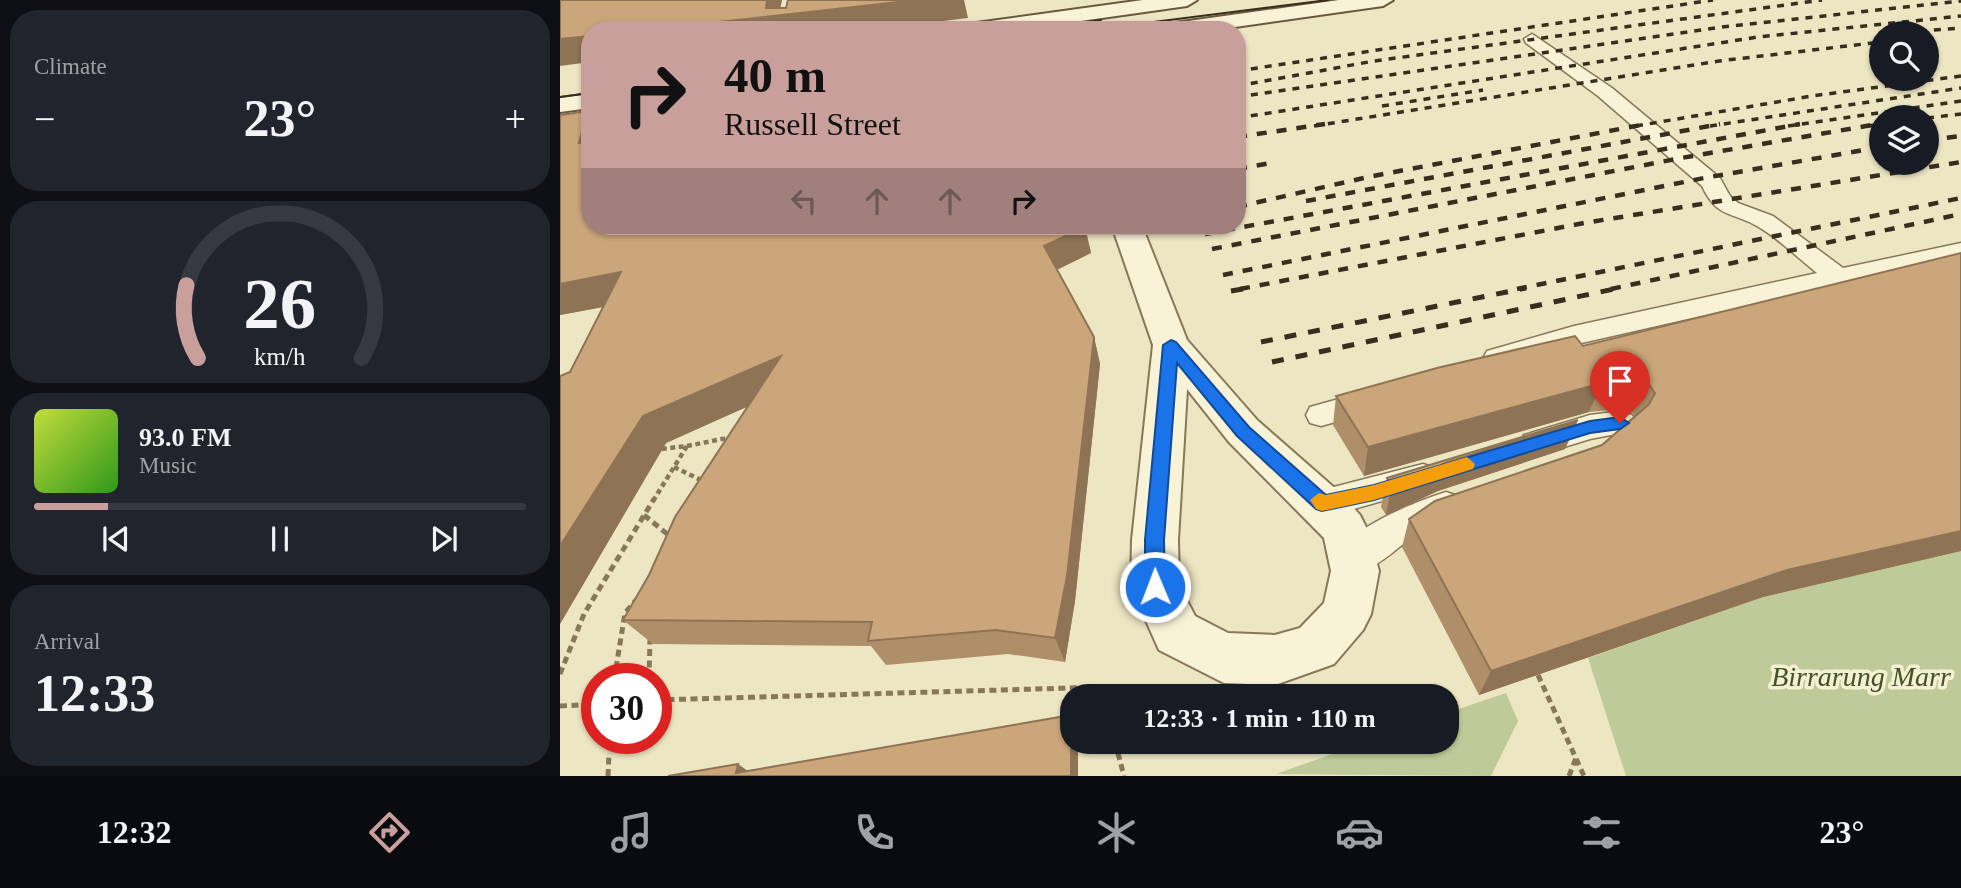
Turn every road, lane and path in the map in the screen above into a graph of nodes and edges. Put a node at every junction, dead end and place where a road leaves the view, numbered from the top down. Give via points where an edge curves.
1 (999, 0) edge
2 (1187, 0) edge
3 (1384, 0) edge
4 (1058, 16) edge
5 (1010, 21) edge
6 (1039, 21) edge
7 (1232, 21) edge
8 (1532, 39) dead end
9 (581, 102) edge
10 (560, 105) edge
11 (1130, 235) edge
12 (1961, 250) edge
13 (1838, 276) junction
14 (1171, 345) junction
15 (1475, 365) edge
16 (1400, 393) edge
17 (1321, 415) dead end
18 (742, 435) edge
19 (687, 446) junction
20 (661, 449) dead end
21 (1501, 454) dead end
22 (674, 467) junction
23 (1450, 469) dead end
24 (1540, 474) edge
25 (715, 488) edge
26 (1480, 494) edge
27 (1322, 504) junction
28 (644, 515) junction
29 (677, 543) edge
30 (1354, 558) junction
31 (639, 596) edge
32 (651, 631) edge
33 (617, 663) edge
34 (650, 663) edge
35 (560, 674) edge
36 (1538, 675) edge
37 (1060, 688) edge
38 (672, 700) edge
39 (581, 705) edge
40 (560, 706) edge
41 (609, 754) edge
42 (1118, 754) edge
43 (1576, 758) junction
44 (608, 776) edge
45 (1124, 776) edge
46 (1569, 776) edge
47 (1584, 776) edge

1 - 5 street
2 - 4 street
3 - 7 street
4 - 6 street
8 - 13 lane via 1605,92 1712,183 1730,208 1765,221
9 - 10 street
11 - 14 street
12 - 13 lane
13 - 15 lane via 1574,335
14 - 27 street via 1243,431
14 - 30 street via 1154,540 1155,587 1177,633 1224,658 1275,660 1316,647 1346,614
16 - 17 lane
18 - 19 path
19 - 20 path
19 - 22 path
21 - 24 lane via 1590,427 1620,423 1576,462
22 - 25 path
22 - 28 path
23 - 27 lane
26 - 30 lane via 1414,517
27 - 30 street via 1344,529
28 - 29 path
28 - 35 path via 584,614
31 - 33 path via 625,613
32 - 34 path
36 - 43 path
37 - 38 path
39 - 40 path
41 - 44 path
42 - 45 path
43 - 46 path
43 - 47 path

